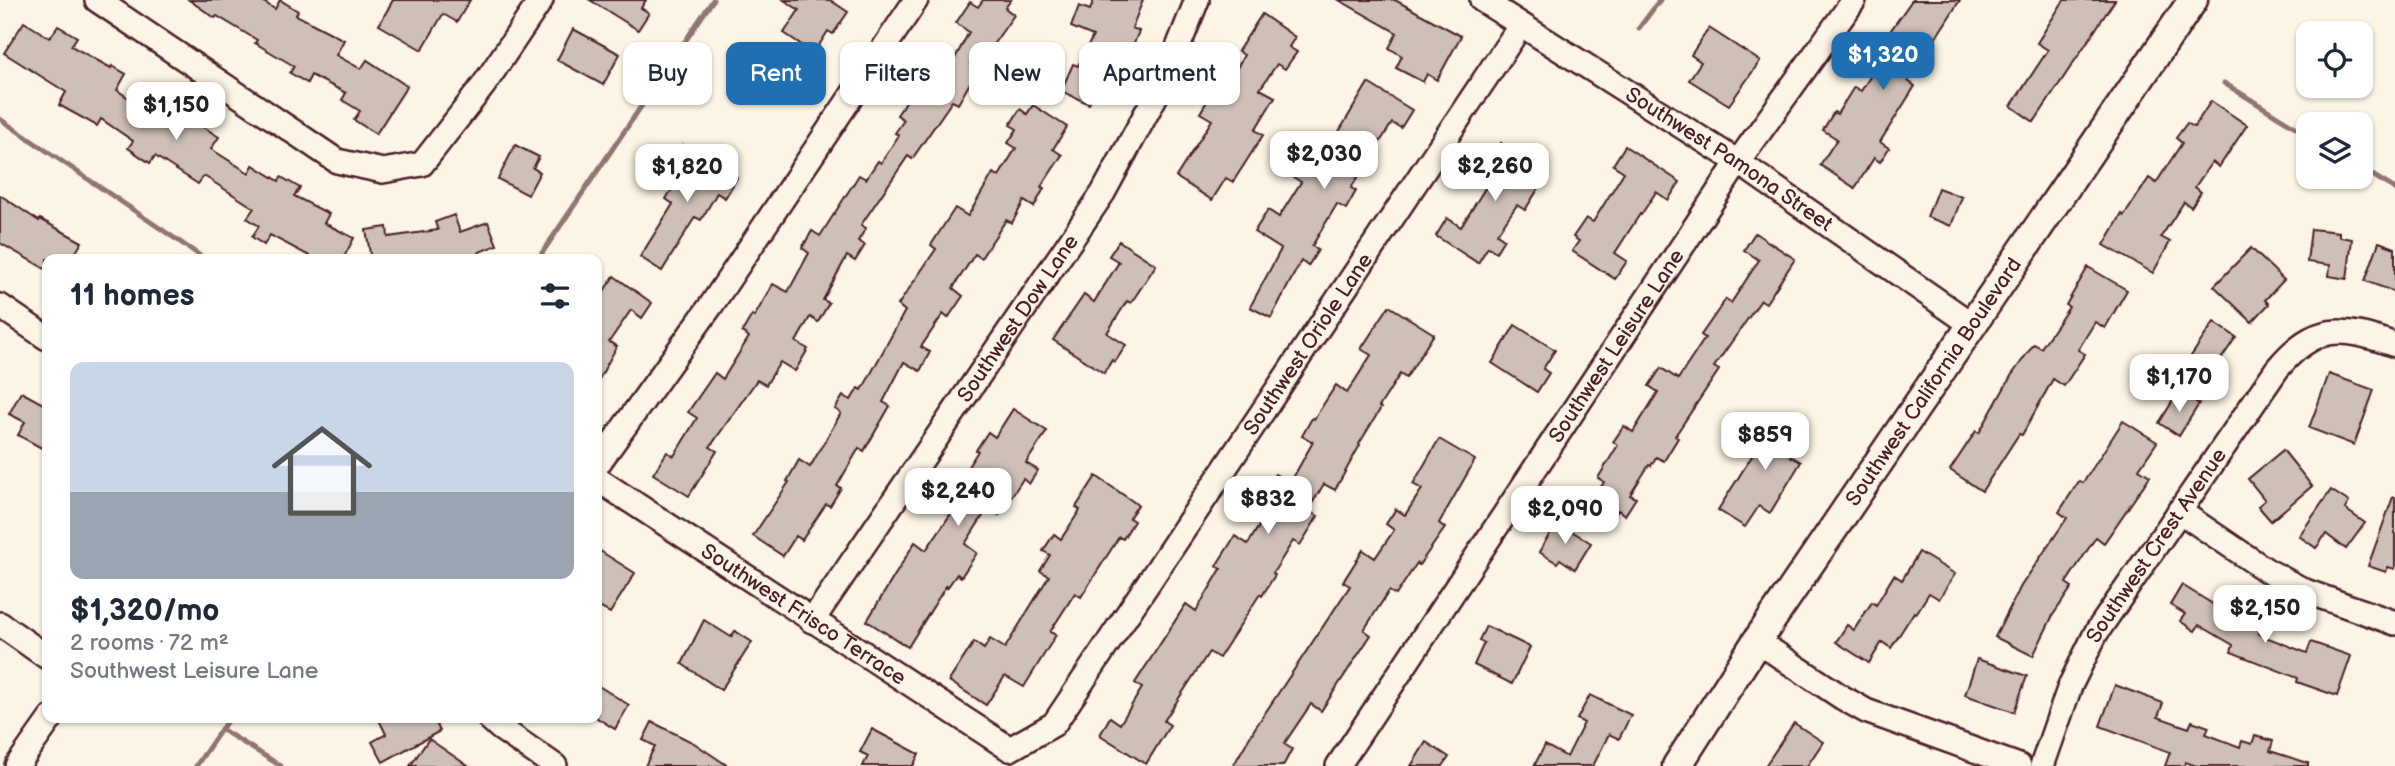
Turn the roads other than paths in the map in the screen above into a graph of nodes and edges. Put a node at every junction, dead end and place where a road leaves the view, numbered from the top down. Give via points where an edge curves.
1 (97, 0) edge
2 (541, 0) edge
3 (916, 0) edge
4 (1197, 0) edge
5 (1482, 0) edge
6 (1854, 0) edge
7 (2193, 0) edge
8 (1521, 25) junction
9 (1738, 162) junction
10 (0, 306) edge
11 (1972, 324) junction
12 (42, 335) edge
13 (2395, 345) edge
14 (602, 458) edge
15 (602, 482) edge
16 (2179, 511) junction
17 (812, 621) junction
18 (2395, 623) edge
19 (0, 624) edge
20 (1758, 641) junction
21 (42, 653) edge
22 (47, 723) edge
23 (494, 723) edge
24 (1010, 750) joint
25 (17, 766) edge
26 (555, 766) edge
27 (1338, 766) edge
28 (1677, 766) edge
29 (2019, 766) edge
30 (2042, 766) edge

1 - 2 street via 337,161 383,171 422,164 483,86
3 - 14 street via 712,304
4 - 17 street, Southwest Dow Lane via 1166,76 1103,192
5 - 8 street, Southwest Pamona Street
6 - 9 street, Southwest Leisure Lane
7 - 11 street, Southwest California Boulevard
8 - 9 street, Southwest Pamona Street
8 - 24 street, Southwest Oriole Lane via 1054,724
9 - 11 street, Southwest Pamona Street
9 - 27 street, Southwest Leisure Lane
10 - 12 street
11 - 20 street, Southwest California Boulevard
13 - 16 street, Southwest Crest Avenue via 2343,331 2310,338 2294,349
15 - 17 street, Southwest Frisco Terrace
16 - 18 street via 2305,591
16 - 30 street, Southwest Crest Avenue via 2084,654
17 - 24 street, Southwest Frisco Terrace
19 - 21 street
20 - 28 street, Southwest California Boulevard
20 - 29 street via 1866,710
22 - 25 street
23 - 26 street

